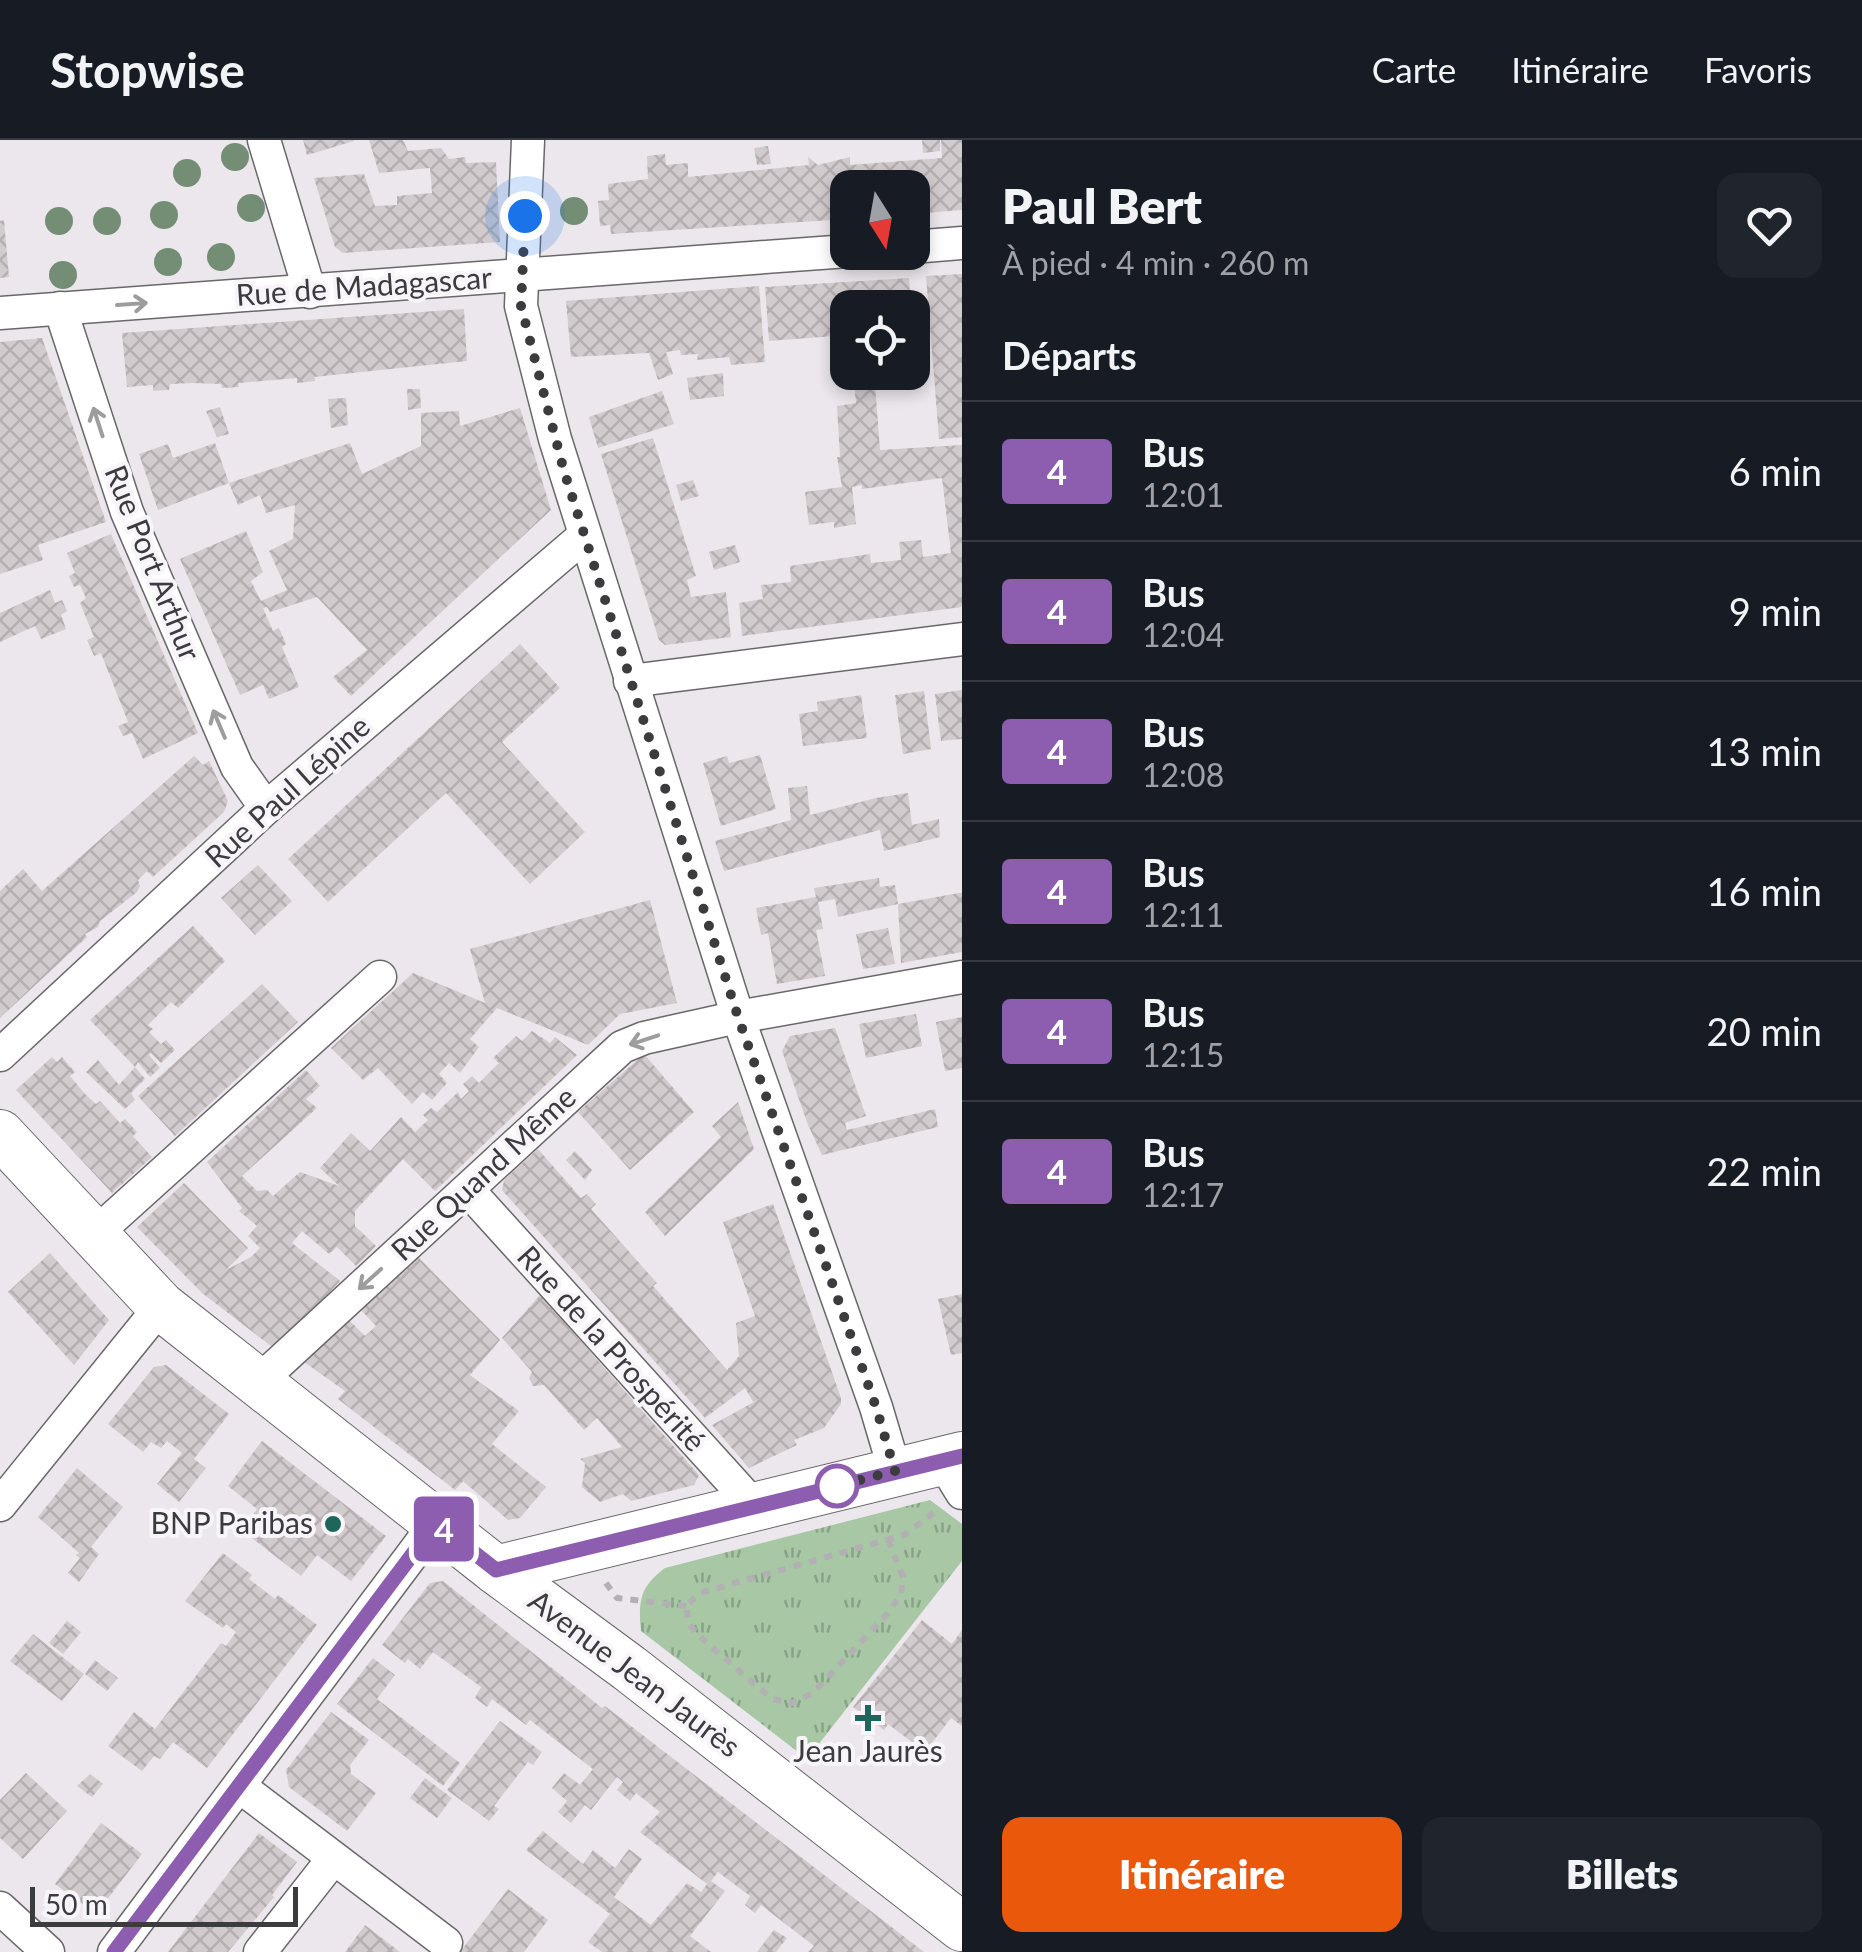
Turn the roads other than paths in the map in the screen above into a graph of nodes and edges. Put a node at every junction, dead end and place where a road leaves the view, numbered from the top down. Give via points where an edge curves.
1 (264, 140) edge
2 (528, 140) edge
3 (962, 243) edge
4 (930, 245) edge
5 (830, 252) edge
6 (524, 274) junction
7 (310, 292) junction
8 (60, 308) junction
9 (0, 313) edge
10 (584, 536) junction
11 (962, 639) edge
12 (630, 680) junction
13 (266, 808) junction
14 (380, 976) dead end
15 (962, 978) edge
16 (738, 1017) junction
17 (0, 1055) edge
18 (0, 1134) edge
19 (468, 1190) junction
20 (94, 1234) junction
21 (161, 1306) junction
22 (258, 1382) junction
23 (895, 1471) junction
24 (958, 1475) edge
25 (0, 1504) edge
26 (755, 1507) junction
27 (436, 1523) junction
28 (496, 1570) junction
29 (239, 1786) junction
30 (332, 1858) junction
31 (0, 1908) edge
32 (962, 1928) edge
33 (446, 1943) dead end
34 (48, 1952) edge
35 (114, 1952) edge
36 (260, 1952) edge

1 - 7 street
2 - 6 street
3 - 4 street
5 - 6 street, Rue de Madagascar
6 - 7 street, Rue de Madagascar
6 - 10 street via 521,306
8 -> 7 street, Rue de Madagascar
8 - 9 street, Rue de Madagascar
13 -> 8 street, Rue Port Arthur via 238,766 127,512
10 - 12 street
10 - 13 street, Rue Paul Lépine
11 - 12 street
12 - 16 street
13 - 17 street, Rue Paul Lépine
14 - 20 street
15 - 16 street, Rue Quand Même
16 -> 19 street, Rue Quand Même via 622,1047
16 - 23 street
18 - 20 main road, Avenue Jean Jaurès
19 -> 22 street, Rue Quand Même
19 - 26 street, Rue de la Prospérité
20 - 21 main road, Avenue Jean Jaurès
21 - 22 main road, Avenue Jean Jaurès
21 - 25 street
22 - 27 main road, Avenue Jean Jaurès
23 - 24 main road
23 - 26 main road
26 - 28 main road
27 - 28 main road, Avenue Jean Jaurès
27 - 29 street
28 - 32 main road, Avenue Jean Jaurès
29 - 30 street
29 - 35 street
30 - 33 street
30 - 36 street
31 - 34 street

